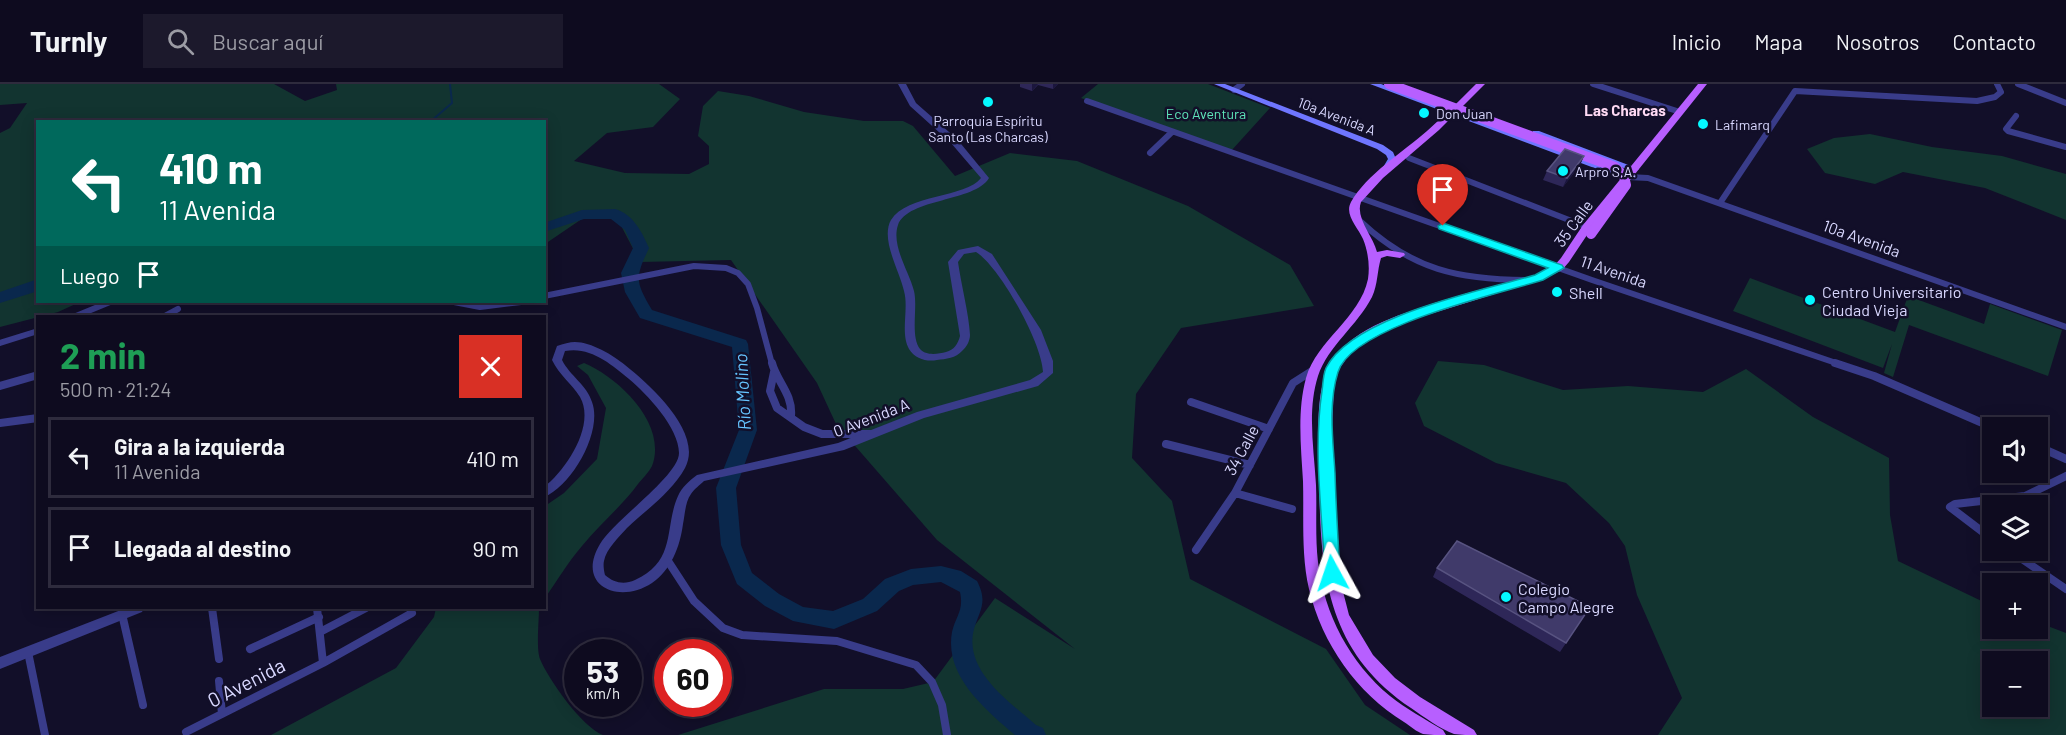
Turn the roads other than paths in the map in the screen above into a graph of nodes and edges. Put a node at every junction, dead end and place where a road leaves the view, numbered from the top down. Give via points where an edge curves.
1 (902, 84) edge
2 (1218, 84) edge
3 (1242, 84) edge
4 (1374, 84) edge
5 (1389, 84) edge
6 (1400, 84) edge
7 (1481, 84) edge
8 (1593, 84) edge
9 (1703, 84) edge
10 (1997, 84) edge
11 (2018, 84) edge
12 (1234, 90) junction
13 (1438, 98) junction
14 (1087, 101) dead end
15 (2066, 103) edge
16 (1430, 105) junction
17 (1459, 105) junction
18 (1680, 112) junction
19 (1451, 113) junction
20 (2016, 116) dead end
21 (1172, 132) junction
22 (1430, 134) junction
23 (2066, 147) edge
24 (1150, 153) dead end
25 (1409, 158) junction
26 (1635, 168) junction
27 (1383, 174) junction
28 (1628, 177) junction
29 (1648, 178) junction
30 (1365, 192) junction
31 (1720, 204) junction
32 (1355, 215) junction
33 (1589, 230) junction
34 (1400, 255) junction
35 (1374, 264) junction
36 (1562, 264) junction
37 (1530, 280) junction
38 (546, 296) edge
39 (108, 303) edge
40 (459, 303) edge
41 (513, 303) edge
42 (178, 309) dead end
43 (78, 315) edge
44 (167, 315) edge
45 (2066, 327) edge
46 (36, 332) edge
47 (0, 343) edge
48 (1315, 369) junction
49 (774, 372) junction
50 (36, 376) edge
51 (0, 386) edge
52 (1191, 402) dead end
53 (791, 416) junction
54 (36, 418) edge
55 (0, 423) edge
56 (1982, 423) edge
57 (1269, 429) junction
58 (870, 434) junction
59 (1166, 444) dead end
60 (2048, 451) edge
61 (2066, 459) edge
62 (1250, 465) junction
63 (2066, 476) edge
64 (546, 491) edge
65 (1235, 493) junction
66 (2027, 495) edge
67 (1982, 501) edge
68 (1292, 509) dead end
69 (1982, 532) edge
70 (1196, 550) dead end
71 (666, 558) junction
72 (2025, 561) edge
73 (2066, 589) edge
74 (135, 609) edge
75 (212, 609) edge
76 (364, 609) edge
77 (318, 612) edge
78 (412, 613) dead end
79 (122, 614) junction
80 (320, 632) junction
81 (250, 649) dead end
82 (28, 652) junction
83 (219, 659) dead end
84 (0, 663) edge
85 (322, 663) junction
86 (219, 681) dead end
87 (143, 705) dead end
88 (222, 714) junction
89 (186, 732) dead end
90 (45, 735) edge
91 (947, 735) edge
92 (1438, 735) edge
93 (1469, 735) edge

1 - 58 street, 0 Avenida A via 913,104 954,141 985,178 972,188 916,207 895,221 893,240 912,300 912,346 931,357 953,353 962,345 965,336 953,262 961,252 978,249 989,256 1021,306 1047,353 1049,366 1048,373 1034,382
2 - 12 main road, 10a Avenida A
3 - 12 street
4 - 16 main road, 10a Avenida
5 - 33 main road, bridge via 1617,168 1626,185
6 - 13 main road, 10a Avenida
7 - 17 main road
8 - 18 street
9 - 18 main road, 35 Calle
10 - 31 street via 2001,92 1977,101 1795,91
11 - 15 street
12 - 27 main road, 10a Avenida A via 1380,147 1392,159
13 - 16 main road via 1443,104
13 - 17 main road, 10a Avenida
14 - 21 street, 11 Avenida
16 - 19 main road, 10a Avenida
17 - 19 main road
17 - 26 main road, 10a Avenida
18 - 26 main road, 35 Calle
19 - 22 main road
19 - 28 main road, 10a Avenida
20 - 23 street via 2008,131
21 - 24 street
21 - 30 street, 11 Avenida
22 - 25 main road
22 - 27 main road
25 - 30 main road
25 - 33 street
26 - 28 main road, 35 Calle
26 - 29 street, 10a Avenida
27 - 30 main road
28 - 29 street, 10a Avenida
28 - 33 main road, 35 Calle
29 - 31 street, 10a Avenida
30 - 32 main road via 1354,208
30 - 36 street, 11 Avenida
31 - 45 street, 10a Avenida
32 - 34 street
32 - 35 main road via 1368,238
33 - 36 main road
34 - 35 main road via 1381,254
34 - 37 street via 1473,279
35 - 48 main road via 1372,285
36 - 37 main road
36 - 56 street, 11 Avenida via 1874,376
37 - 93 main road via 1397,320 1363,338 1332,370 1326,400 1330,548 1334,588 1345,621 1367,658 1392,686
38 - 49 street via 709,265 727,268 743,276 751,289
39 - 43 street
40 - 41 street via 480,307
42 - 44 street
46 - 47 street
48 - 57 street, 34 Calle via 1293,384
48 - 92 main road via 1308,396 1307,434 1313,571 1319,598 1340,646 1369,685 1399,711
49 - 53 street via 783,381 793,407
49 - 53 street via 770,391 777,408
50 - 51 street
52 - 57 street
53 - 58 street via 808,430 822,434
54 - 55 street
57 - 62 street, 34 Calle
58 - 71 street, 0 Avenida A via 840,447 701,478 685,493 674,543
59 - 62 street
60 - 61 street
62 - 65 street, 34 Calle
63 - 66 street
64 - 71 street, 0 Avenida A via 568,471 588,424 587,401 556,360 565,346 581,345 612,362 650,391 680,434 685,450 680,467 613,536 600,555 600,578 621,588 633,585 651,578
65 - 68 street
65 - 70 street, 34 Calle
67 - 69 street via 1950,507
71 - 91 street via 694,601 723,628 742,635 837,641 916,665 932,682 942,705
72 - 73 street
74 - 79 street
75 - 83 street
76 - 80 street
77 - 80 street
77 - 81 street
78 - 85 street, 0 Avenida
79 - 82 street
79 - 87 street
80 - 85 street
82 - 84 street
82 - 90 street
85 - 88 street, 0 Avenida
86 - 88 street
88 - 89 street, 0 Avenida

